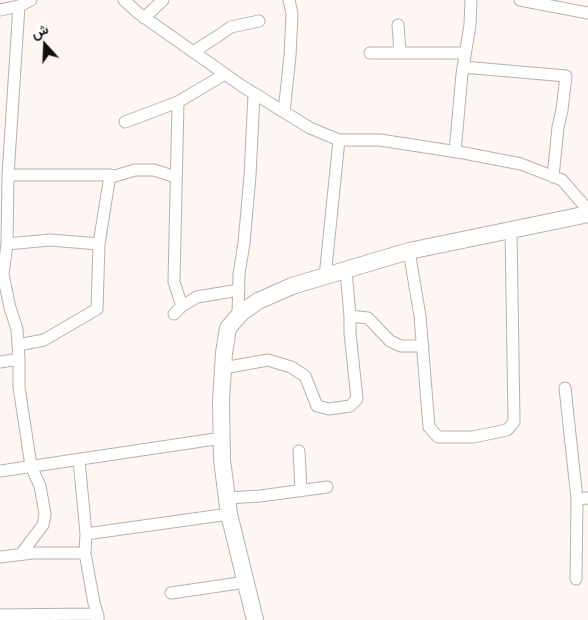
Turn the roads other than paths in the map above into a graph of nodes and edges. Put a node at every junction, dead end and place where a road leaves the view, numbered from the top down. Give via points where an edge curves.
1 (31, 0) edge
2 (124, 0) edge
3 (163, 0) edge
4 (289, 0) edge
5 (471, 0) edge
6 (520, 0) edge
7 (19, 6) junction
8 (0, 10) edge
9 (588, 14) edge
10 (144, 18) junction
11 (259, 21) dead end
12 (398, 25) dead end
13 (192, 52) junction
14 (370, 53) dead end
15 (400, 53) junction
16 (465, 53) junction
17 (463, 67) junction
18 (225, 74) junction
19 (254, 94) junction
20 (178, 102) junction
21 (284, 112) junction
22 (125, 122) dead end
23 (339, 140) junction
24 (455, 152) junction
25 (8, 175) junction
26 (110, 175) junction
27 (176, 177) junction
28 (553, 177) junction
29 (588, 212) edge
30 (511, 230) junction
31 (7, 244) junction
32 (99, 244) junction
33 (410, 251) junction
34 (346, 270) junction
35 (325, 277) junction
36 (239, 290) junction
37 (238, 316) junction
38 (350, 316) junction
39 (18, 345) junction
40 (423, 346) junction
41 (19, 359) junction
42 (0, 362) edge
43 (223, 368) junction
44 (565, 388) dead end
45 (222, 438) junction
46 (299, 451) dead end
47 (79, 460) junction
48 (31, 466) junction
49 (0, 471) edge
50 (327, 487) dead end
51 (302, 490) junction
52 (583, 499) edge
53 (228, 506) junction
54 (86, 534) junction
55 (86, 553) junction
56 (21, 554) junction
57 (0, 557) edge
58 (576, 579) dead end
59 (246, 582) junction
60 (171, 593) dead end
61 (0, 615) edge
62 (98, 618) edge
63 (254, 620) edge

1 - 7 street
2 - 10 street
3 - 10 street
4 - 21 street via 292,14
5 - 16 street
6 - 9 street
7 - 8 street
7 - 25 street
10 - 13 street
11 - 13 street via 231,27
12 - 15 street
13 - 18 street
14 - 15 street
15 - 16 street
16 - 17 street
17 - 24 street
17 - 28 street via 566,76
18 - 19 street
18 - 20 street
19 - 21 street
19 - 36 street
20 - 22 street
20 - 27 street
21 - 23 street
23 - 24 street via 380,140
23 - 35 street
24 - 28 street via 521,164
25 - 26 street
25 - 31 street
26 - 27 street via 154,170
26 - 32 street
27 - 36 street via 174,282 178,310 197,297
28 - 29 street via 562,180
29 - 30 street
30 - 33 street
30 - 40 street via 514,422 507,430 473,438 438,437 429,427
31 - 32 street via 50,240
31 - 39 street via 3,274
32 - 39 street via 97,309 44,340
33 - 34 street
33 - 40 street
34 - 35 street
34 - 38 street
35 - 37 street via 292,286 258,301
36 - 37 street
37 - 43 street via 228,328
38 - 40 street via 368,318 390,341 401,346
38 - 43 street via 357,398 350,406 330,409 317,406 305,376 268,360
39 - 41 street
41 - 42 street
41 - 48 street via 19,388
43 - 45 street via 220,401
44 - 52 street
45 - 47 street
45 - 53 street
46 - 51 street
47 - 48 street
47 - 54 street
48 - 49 street
48 - 56 street via 40,486 44,525
50 - 51 street
51 - 53 street via 260,496
52 - 58 street
53 - 54 street
53 - 59 street
54 - 55 street
55 - 56 street
55 - 62 street
56 - 57 street
59 - 60 street
59 - 63 street
61 - 62 street via 91,614

